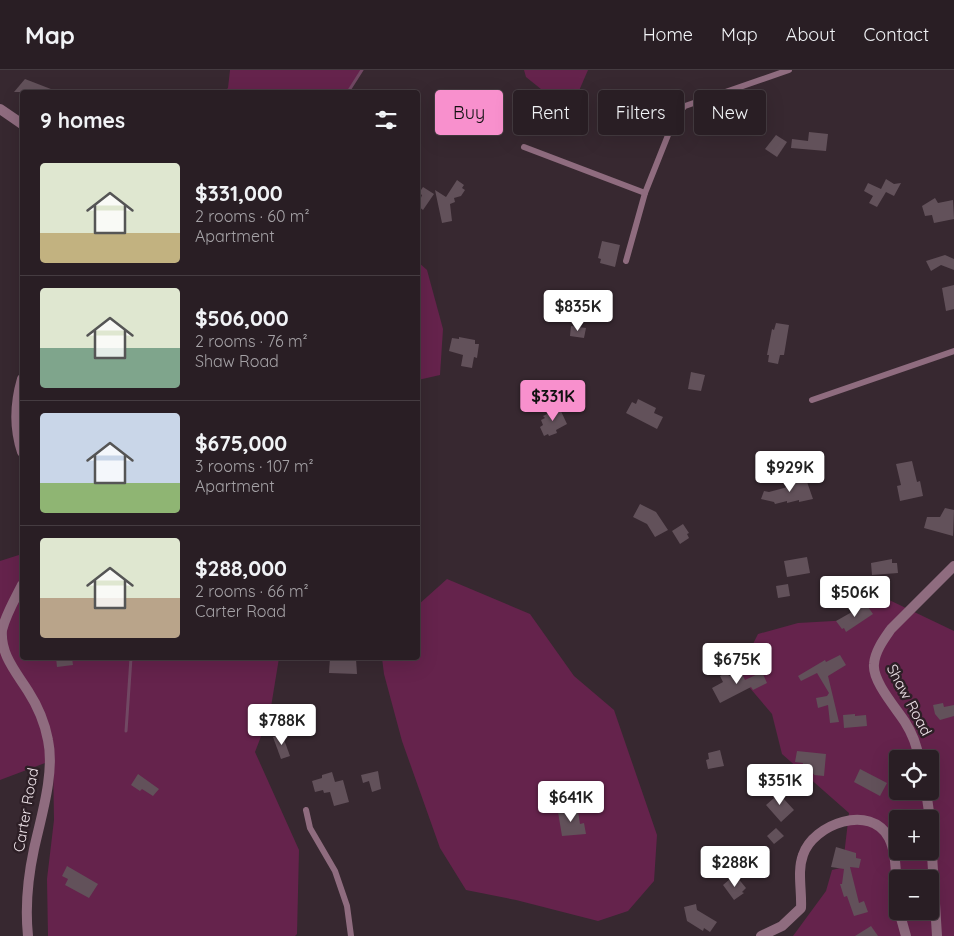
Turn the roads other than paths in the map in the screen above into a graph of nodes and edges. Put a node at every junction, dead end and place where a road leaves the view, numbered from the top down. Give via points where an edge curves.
1 (789, 70) edge
2 (0, 109) edge
3 (20, 123) edge
4 (524, 147) dead end
5 (645, 193) junction
6 (626, 261) dead end
7 (954, 351) edge
8 (20, 386) edge
9 (812, 400) dead end
10 (20, 443) edge
11 (954, 566) edge
12 (20, 589) edge
13 (916, 750) edge
14 (306, 810) dead end
15 (932, 860) edge
16 (895, 870) edge
17 (902, 920) edge
18 (28, 936) edge
19 (351, 936) edge
20 (761, 936) edge
21 (906, 936) edge
22 (937, 936) edge

1 - 5 lane via 685,106 676,115
2 - 3 street
4 - 5 lane
5 - 6 lane
7 - 9 lane
8 - 10 street via 16,425
11 - 13 street, Shaw Road via 891,629 874,662 881,687 906,724
12 - 18 street, Carter Road via 6,617 2,643 5,656 42,719 49,741 50,763 28,890
14 - 19 lane via 310,828 338,880 347,906
15 - 22 street
16 - 20 street via 889,838 882,829 870,823 843,821 818,833 802,856 801,908 782,926
17 - 21 street

